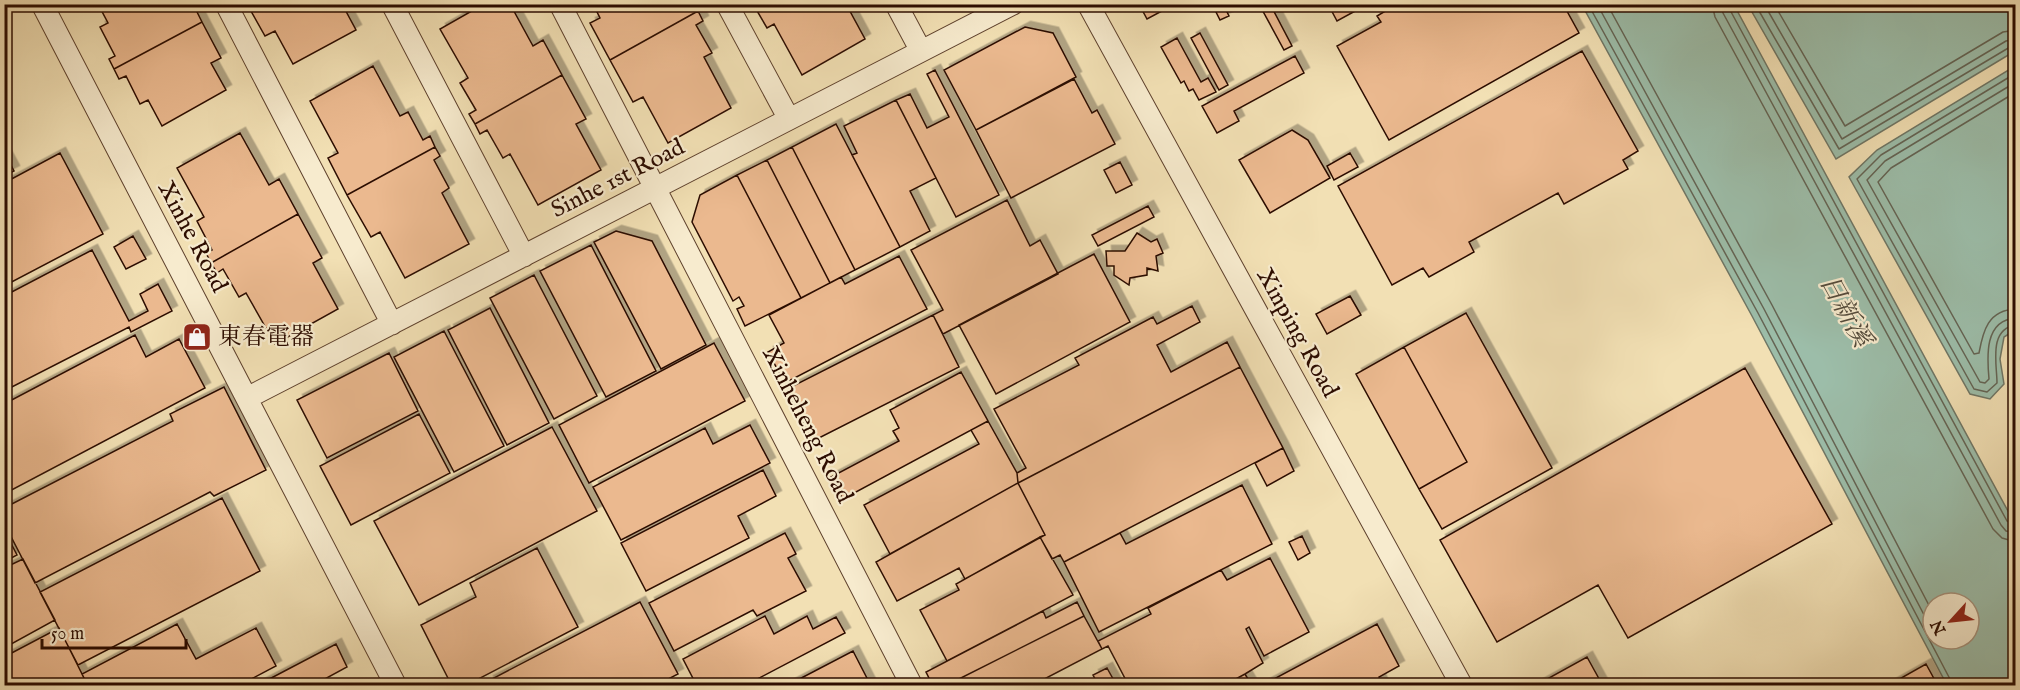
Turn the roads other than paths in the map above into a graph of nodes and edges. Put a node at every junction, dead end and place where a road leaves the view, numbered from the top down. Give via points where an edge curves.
1 (42, 4) edge
2 (226, 4) edge
3 (392, 4) edge
4 (560, 4) edge
5 (727, 4) edge
6 (896, 4) edge
7 (1012, 4) edge
8 (1088, 4) edge
9 (921, 51) junction
10 (789, 120) junction
11 (656, 188) junction
12 (524, 256) junction
13 (392, 324) junction
14 (247, 398) junction
15 (396, 686) edge
16 (912, 686) edge
17 (1462, 686) edge

1 - 14 street, Xinhe Road
2 - 13 street
3 - 12 street
4 - 11 street, Xinheheng Road
5 - 10 street
6 - 9 street
7 - 9 street, Sinhe 1st Road
8 - 17 street, Xinping Road
9 - 10 street, Sinhe 1st Road
10 - 11 street, Sinhe 1st Road
11 - 12 street, Sinhe 1st Road
11 - 16 street, Xinheheng Road
12 - 13 street, Sinhe 1st Road
13 - 14 street, Sinhe 1st Road
14 - 15 street, Xinhe Road

